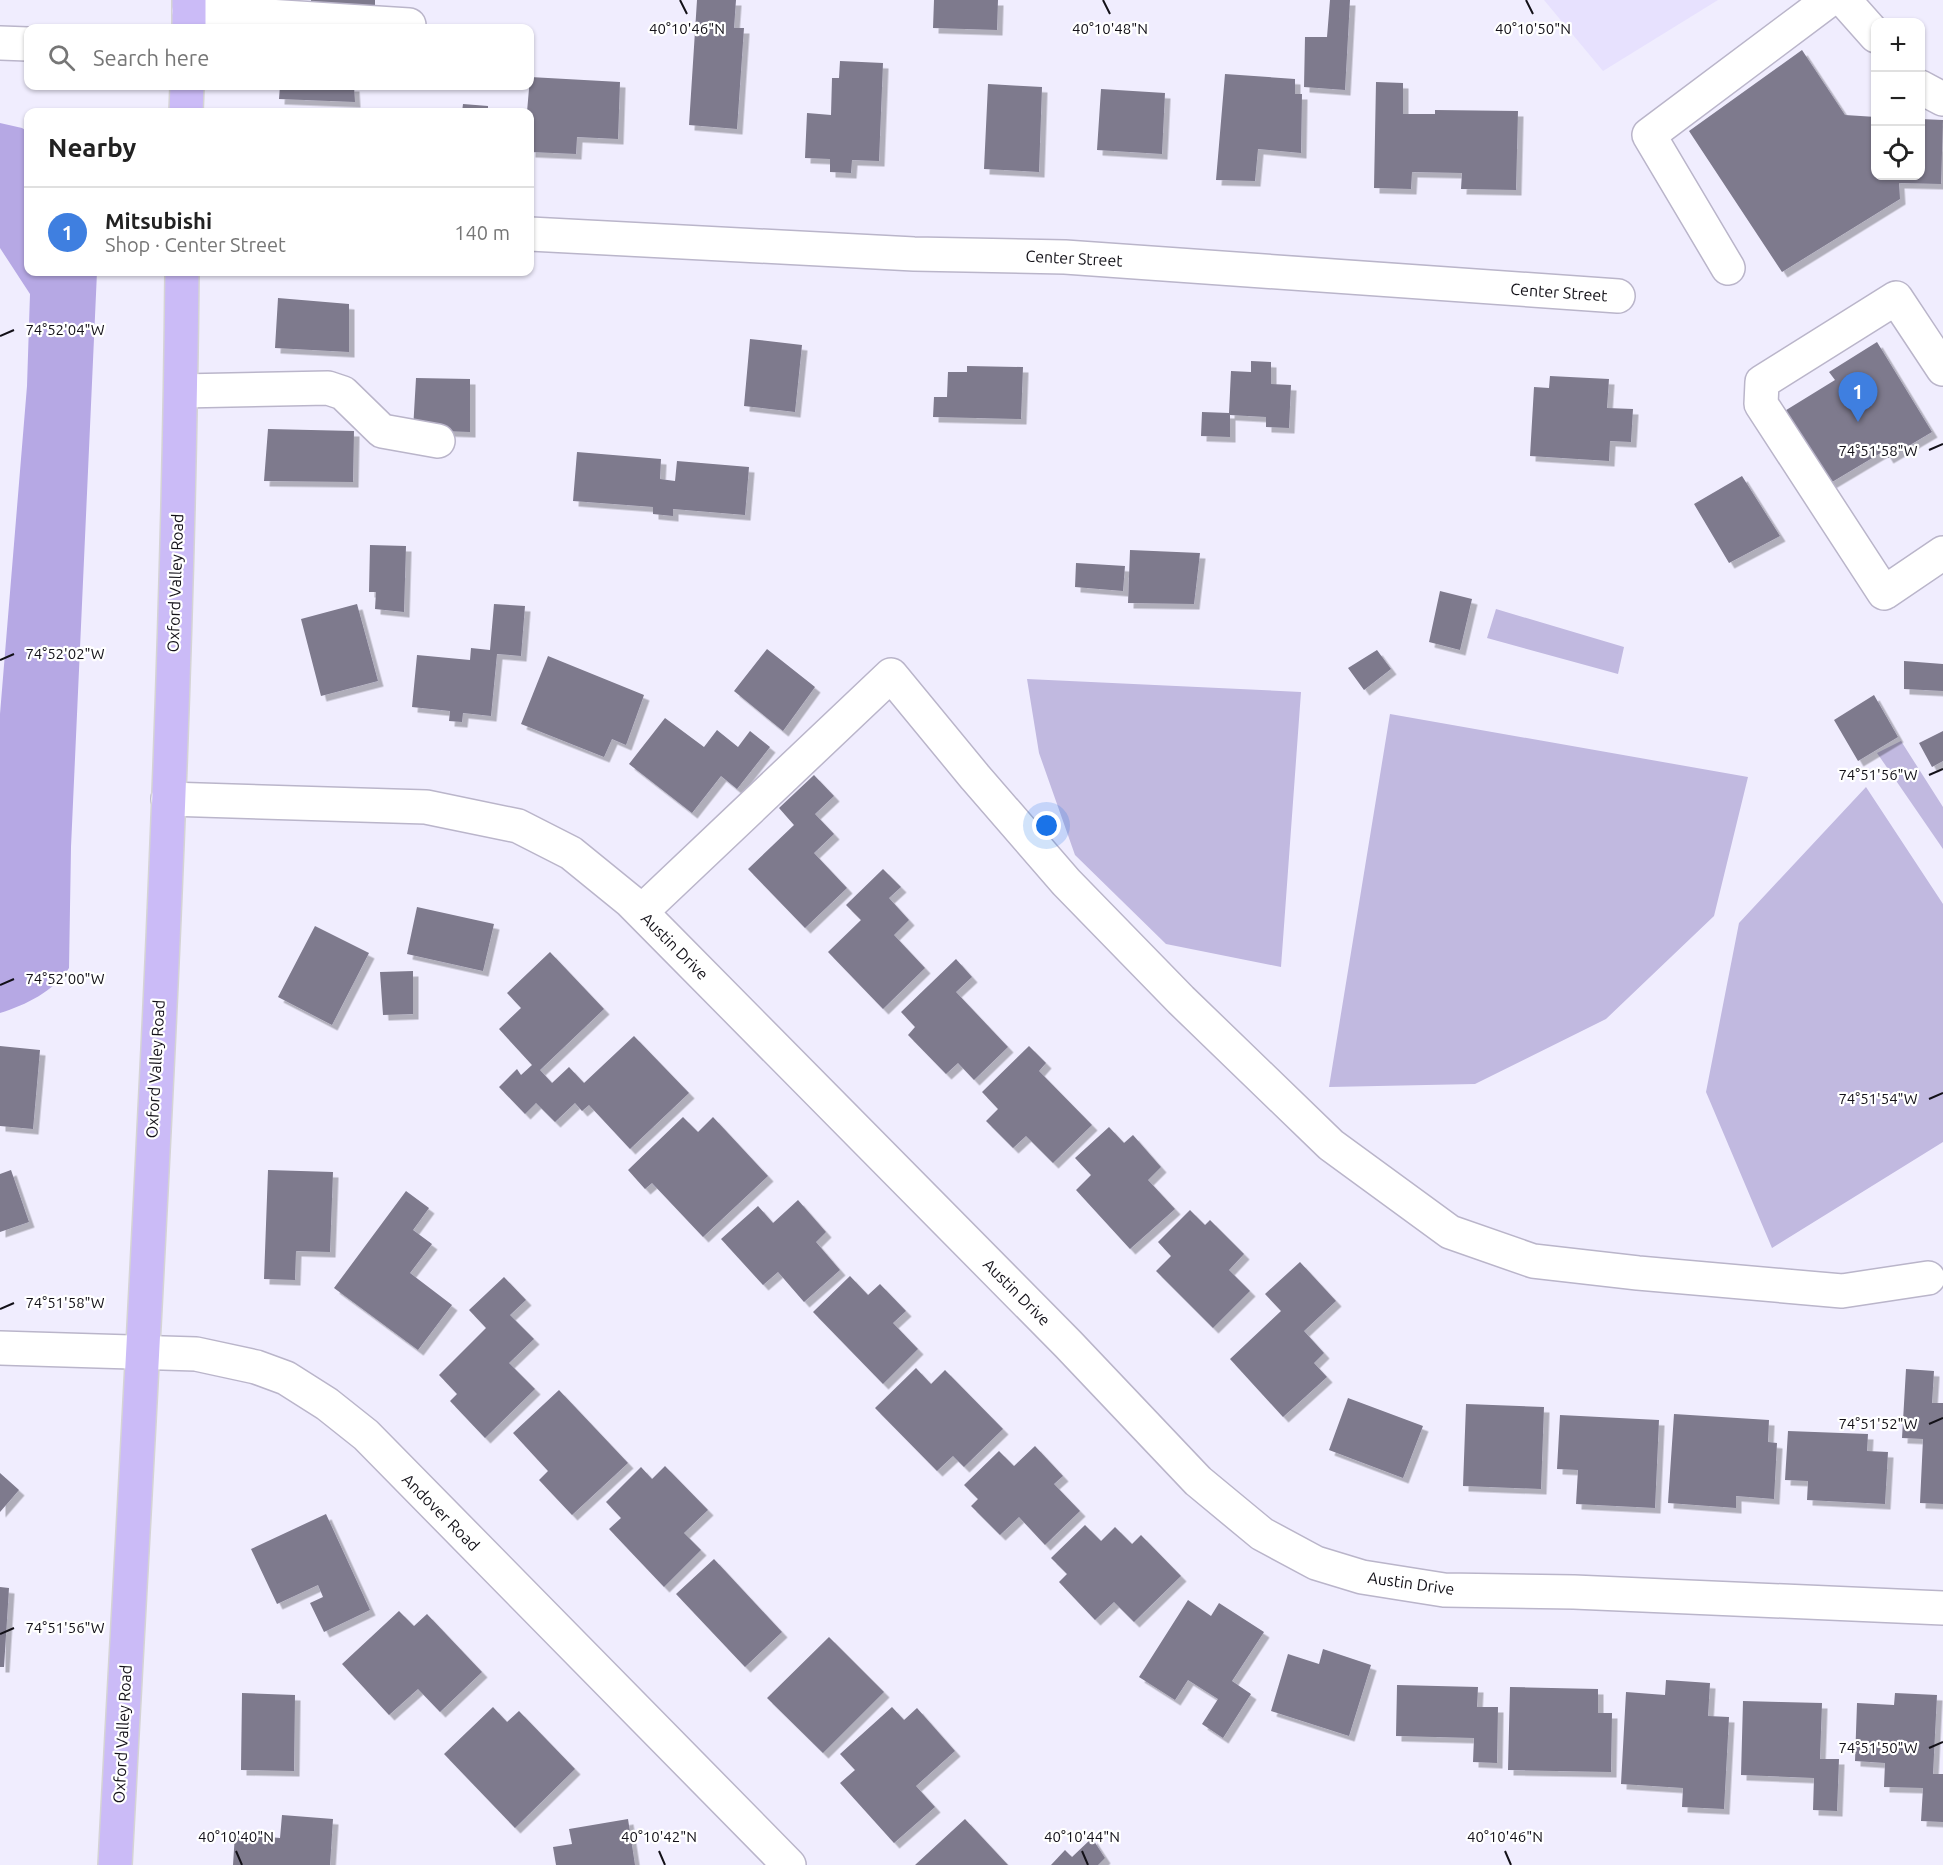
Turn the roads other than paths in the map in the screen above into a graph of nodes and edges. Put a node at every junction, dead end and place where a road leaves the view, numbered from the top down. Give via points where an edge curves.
1 (1829, 0) edge
2 (1844, 0) edge
3 (189, 13) edge
4 (391, 24) edge
5 (1871, 31) edge
6 (0, 43) edge
7 (24, 44) edge
8 (187, 90) edge
9 (1925, 90) edge
10 (1943, 99) edge
11 (186, 108) edge
12 (534, 234) edge
13 (1728, 268) dead end
14 (182, 276) edge
15 (1618, 296) dead end
16 (1943, 369) edge
17 (181, 391) junction
18 (438, 441) dead end
19 (1943, 553) edge
20 (168, 799) junction
21 (642, 912) junction
22 (1928, 1278) dead end
23 (0, 1348) edge
24 (142, 1352) junction
25 (1943, 1608) edge
26 (115, 1865) edge
27 (789, 1865) edge

1 - 13 street via 1649,135
2 - 5 street
3 - 4 street
6 - 7 street
8 - 11 main road
9 - 10 street
12 - 15 street, Center Street via 914,254 1065,256
14 - 17 main road, Oxford Valley Road
16 - 19 street via 1896,298 1762,382 1761,404 1884,593
17 - 18 street via 328,388 343,393 382,431
17 - 20 main road, Oxford Valley Road
20 - 21 street, Austin Drive via 426,807 518,826 571,854
20 - 24 main road, Oxford Valley Road
21 - 22 street via 891,675 1066,882 1181,1000 1331,1145 1450,1232 1533,1261 1638,1273 1842,1291
21 - 25 street, Austin Drive via 1198,1481 1262,1534 1316,1563 1362,1577 1444,1590
23 - 24 street, Andover Road
24 - 26 main road, Oxford Valley Road
24 - 27 street, Andover Road via 196,1354 256,1367 286,1378 327,1404 366,1435

